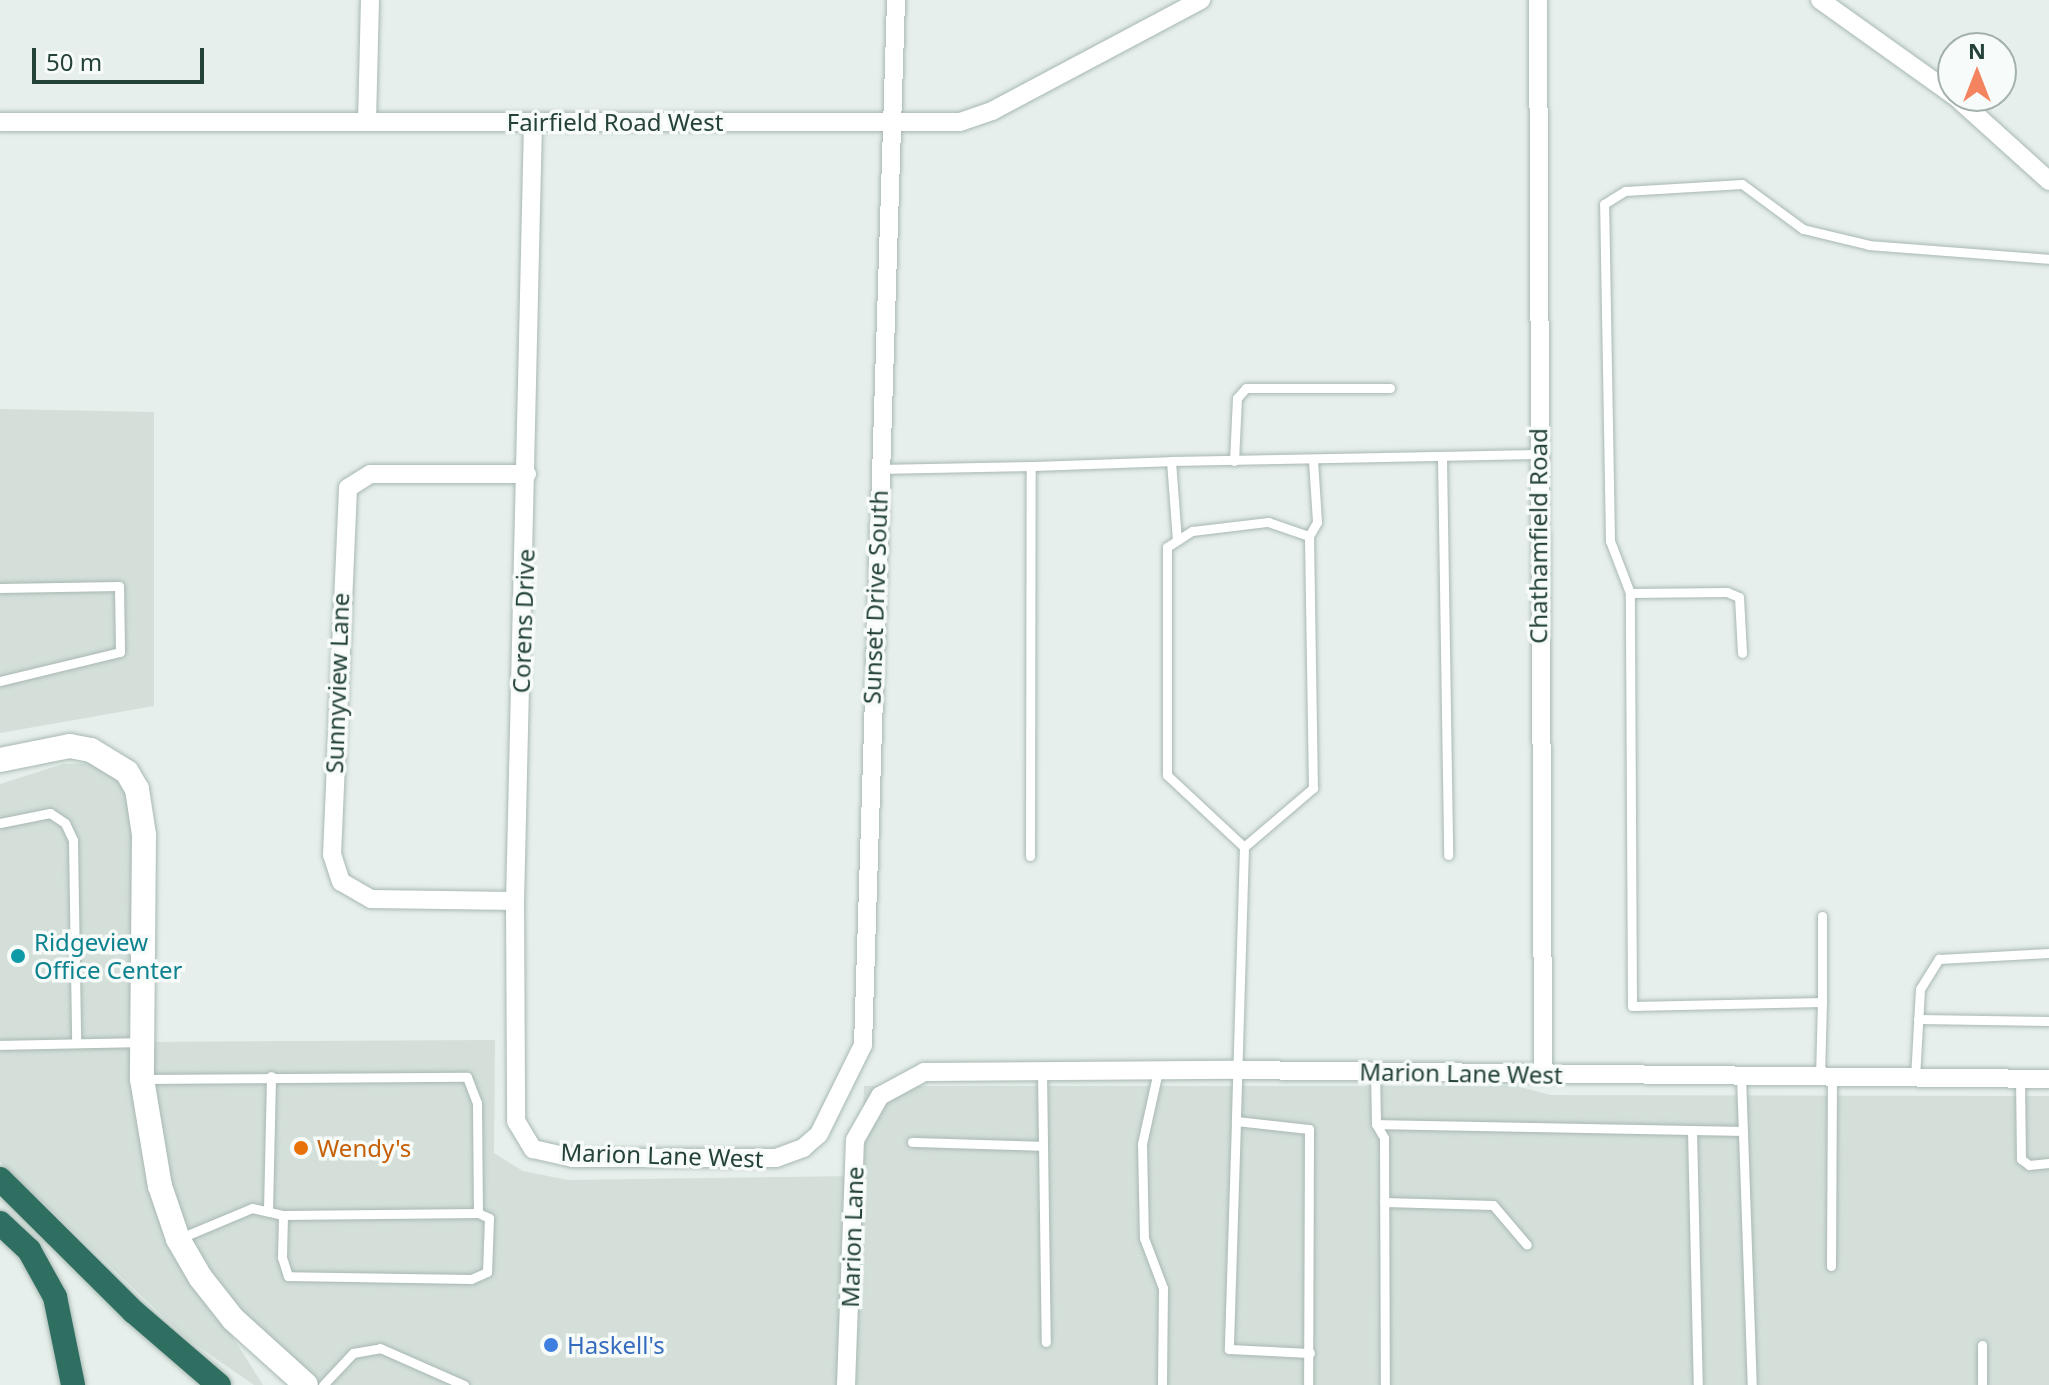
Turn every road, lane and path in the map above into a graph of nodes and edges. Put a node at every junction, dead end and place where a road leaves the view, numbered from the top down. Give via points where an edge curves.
1 (370, 0) edge
2 (896, 0) edge
3 (1201, 0) edge
4 (1538, 0) edge
5 (1820, 0) edge
6 (1937, 83) edge
7 (1973, 112) edge
8 (0, 122) edge
9 (367, 122) junction
10 (533, 122) junction
11 (892, 122) junction
12 (2049, 181) edge
13 (2049, 259) edge
14 (1390, 388) dead end
15 (1538, 454) junction
16 (1442, 458) junction
17 (1313, 460) junction
18 (1171, 461) junction
19 (1234, 461) junction
20 (1031, 466) junction
21 (878, 469) junction
22 (527, 474) junction
23 (1309, 536) junction
24 (1177, 540) junction
25 (0, 588) edge
26 (1630, 593) junction
27 (1742, 653) dead end
28 (0, 681) edge
29 (0, 760) edge
30 (0, 823) edge
31 (1244, 847) junction
32 (1448, 855) dead end
33 (1030, 856) dead end
34 (515, 901) junction
35 (1822, 916) dead end
36 (2049, 953) edge
37 (1822, 1002) junction
38 (1918, 1019) junction
39 (2049, 1021) edge
40 (76, 1042) junction
41 (141, 1042) junction
42 (0, 1045) edge
43 (1234, 1070) junction
44 (1158, 1071) junction
45 (1375, 1071) junction
46 (1042, 1072) junction
47 (1543, 1073) junction
48 (271, 1076) junction
49 (1741, 1076) junction
50 (1826, 1077) junction
51 (1915, 1078) junction
52 (2020, 1078) junction
53 (142, 1079) junction
54 (2049, 1079) edge
55 (880, 1096) joint
56 (516, 1121) joint
57 (1236, 1121) junction
58 (1376, 1124) junction
59 (1692, 1130) junction
60 (1741, 1131) junction
61 (912, 1142) dead end
62 (1043, 1146) junction
63 (776, 1158) joint
64 (2049, 1163) edge
65 (0, 1179) edge
66 (1384, 1202) junction
67 (268, 1210) junction
68 (478, 1213) junction
69 (283, 1215) junction
70 (0, 1223) edge
71 (178, 1239) junction
72 (1527, 1245) dead end
73 (1831, 1266) dead end
74 (1046, 1342) dead end
75 (1982, 1345) dead end
76 (1310, 1353) junction
77 (73, 1385) edge
78 (219, 1385) edge
79 (306, 1385) edge
80 (323, 1385) edge
81 (464, 1385) edge
82 (846, 1385) edge
83 (1162, 1385) edge
84 (1308, 1385) edge
85 (1385, 1385) edge
86 (1698, 1385) edge
87 (1752, 1385) edge
88 (1982, 1385) edge

1 - 9 street
2 - 11 street, Sunset Drive South
3 - 11 street, Fairfield Road West via 992,111 960,122
4 - 15 street, Chathamfield Road
5 - 6 street
7 - 12 street
8 - 9 street, Fairfield Road West
9 - 10 street, Fairfield Road West
10 - 11 street, Fairfield Road West
10 - 22 street, Corens Drive
11 - 21 street, Sunset Drive South
13 - 26 lane via 1869,245 1816,233 1742,184 1625,191 1604,204 1610,541
14 - 19 lane via 1246,388 1237,398
15 - 16 lane
15 - 47 street, Chathamfield Road
16 - 17 lane
16 - 32 lane
17 - 19 lane
17 - 23 lane via 1317,522
18 - 19 lane
18 - 20 lane
18 - 24 lane
20 - 21 lane
20 - 33 lane
21 - 63 street, Sunset Drive South via 863,1045 819,1134 803,1148
22 - 34 street, Corens Drive
22 - 34 street, Sunnyview Lane via 370,474 348,488 332,839 333,868 354,894 371,899
23 - 24 lane via 1268,522 1192,531
23 - 31 lane via 1313,788
24 - 31 lane via 1167,547 1167,775
25 - 28 lane via 119,586 120,652
26 - 27 lane via 1727,592 1739,597
26 - 37 lane via 1632,1006
29 - 41 street via 70,746 111,759 137,789 144,835
30 - 40 lane via 50,813 65,823 73,840
31 - 43 lane via 1241,1024
34 - 56 street, Corens Drive
35 - 37 lane
36 - 38 lane via 1939,959 1920,989
37 - 50 lane
38 - 39 lane
38 - 51 lane
40 - 41 lane
40 - 42 lane
41 - 53 street
43 - 44 street, Marion Lane West
43 - 45 street, Marion Lane West
43 - 57 lane
44 - 46 street, Marion Lane West
44 - 83 lane via 1142,1144 1144,1238 1163,1288
45 - 47 street, Marion Lane West
45 - 58 lane
46 - 55 street, Marion Lane West via 924,1072
46 - 62 lane
47 - 49 street, Marion Lane West
48 - 53 lane
48 - 67 lane
48 - 68 lane via 467,1077 477,1103
49 - 50 street, Marion Lane West
49 - 60 lane
50 - 51 street, Marion Lane West
50 - 73 lane
51 - 52 street, Marion Lane West
52 - 54 street, Marion Lane West
52 - 64 lane via 2021,1159 2029,1165
53 - 71 street via 158,1178
55 - 82 street, Marion Lane via 855,1140
56 - 63 street, Marion Lane West via 533,1149 573,1158
57 - 76 lane via 1309,1129
57 - 76 lane via 1229,1349
58 - 59 lane
58 - 66 lane via 1384,1138
59 - 60 lane
59 - 86 lane
60 - 87 lane via 1746,1149
61 - 62 lane
62 - 74 lane
65 - 78 highway via 134,1312
66 - 72 lane via 1493,1205
66 - 85 lane
67 - 69 lane
67 - 71 lane via 239,1210
68 - 69 lane
68 - 69 lane via 489,1218 489,1264 482,1278 471,1279 288,1276 282,1257
70 - 77 highway via 29,1250 55,1297
71 - 79 street via 233,1319
75 - 88 lane
76 - 84 lane
80 - 81 lane via 353,1353 380,1348

